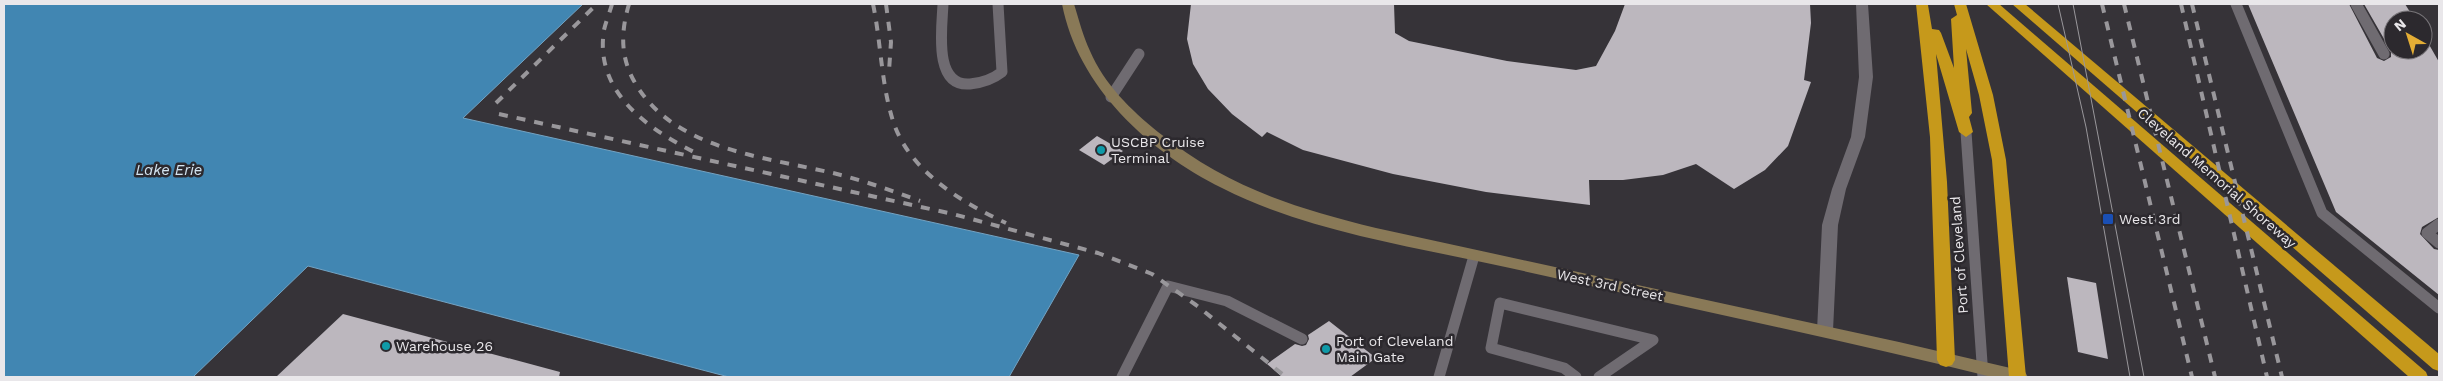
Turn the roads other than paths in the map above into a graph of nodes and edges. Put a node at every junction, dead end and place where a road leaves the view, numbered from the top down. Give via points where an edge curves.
1 (943, 4) edge
2 (998, 4) edge
3 (1068, 4) edge
4 (1862, 4) edge
5 (1922, 4) edge
6 (1958, 4) edge
7 (1992, 4) edge
8 (2018, 4) edge
9 (2236, 4) edge
10 (2356, 4) edge
11 (2383, 52) edge
12 (1138, 54) dead end
13 (1112, 97) junction
14 (1966, 132) junction
15 (2439, 224) edge
16 (2439, 242) edge
17 (1474, 256) junction
18 (2439, 308) edge
19 (1825, 331) junction
20 (1302, 339) dead end
21 (1951, 361) junction
22 (2439, 364) edge
23 (2014, 376) edge
24 (1122, 377) edge
25 (1439, 377) edge
26 (1576, 377) edge
27 (1599, 377) edge
28 (1983, 377) edge
29 (2420, 377) edge

1 - 2 lane via 941,51 948,77 955,84 968,86 995,78 1002,72
3 - 13 street, West 3rd Street via 1072,28 1079,43
4 - 19 street via 1866,77 1858,137 1830,225
5 - 14 highway via 1946,62
5 - 21 highway via 1937,110
6 - 14 highway via 1956,30
6 - 23 highway via 1986,95 1998,152
7 - 29 highway, Cleveland Memorial Shoreway
8 - 22 highway, Cleveland Memorial Shoreway
9 - 18 lane via 2322,213
10 - 11 lane
12 - 13 lane
13 - 17 street, West 3rd Street via 1153,136 1231,187 1311,217
14 - 28 lane, Port of Cleveland
15 - 16 lane via 2427,233
17 - 19 street, West 3rd Street
17 - 25 lane
19 - 21 street, West 3rd Street
20 - 24 lane via 1227,301 1168,286
21 - 23 street, West 3rd Street
26 - 27 lane via 1564,368 1491,348 1500,303 1653,340

